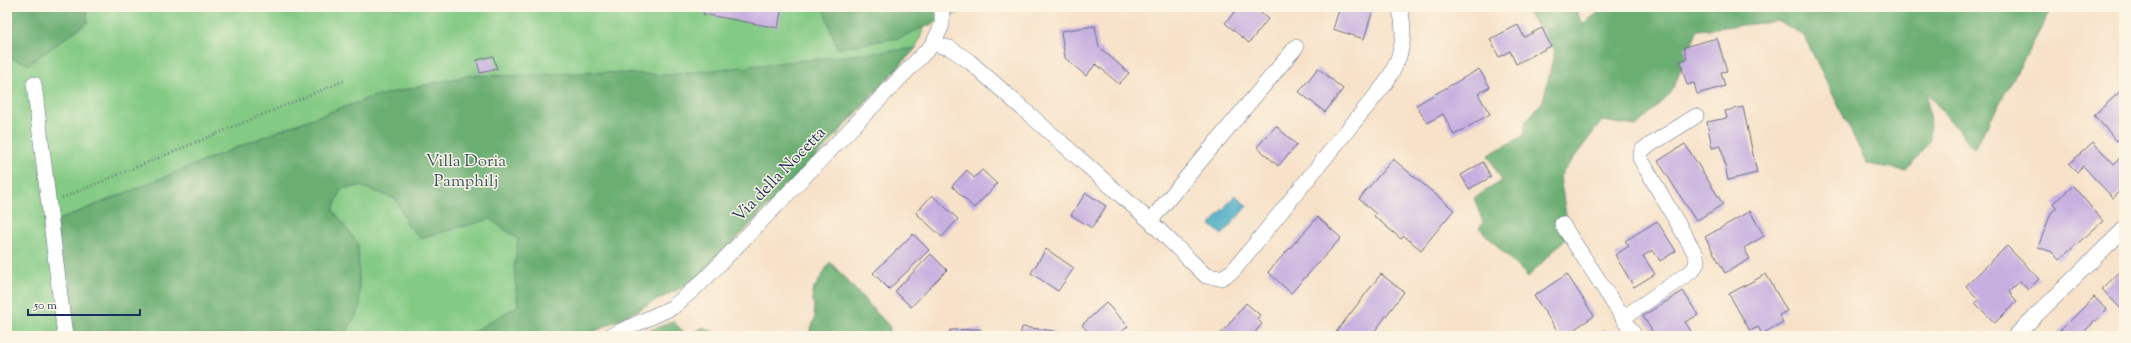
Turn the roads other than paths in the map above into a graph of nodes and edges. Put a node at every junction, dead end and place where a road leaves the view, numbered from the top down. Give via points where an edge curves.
1 (942, 7) edge
2 (1399, 7) edge
3 (932, 44) junction
4 (1296, 47) dead end
5 (34, 84) dead end
6 (1696, 116) dead end
7 (1150, 221) junction
8 (1562, 224) dead end
9 (2124, 229) edge
10 (1623, 318) junction
11 (65, 336) edge
12 (610, 336) edge
13 (1634, 336) edge
14 (2015, 336) edge

1 - 3 street, Via della Nocetta via 942,25
2 - 7 street via 1404,22 1404,36 1388,80 1233,271 1221,278 1206,276
3 - 7 street via 950,48 970,61
3 - 12 street, Via della Nocetta via 703,281 673,307
4 - 7 street
5 - 11 street
6 - 10 street via 1642,150 1640,158 1696,255 1697,263 1693,270
8 - 10 street
9 - 14 street
10 - 13 street

